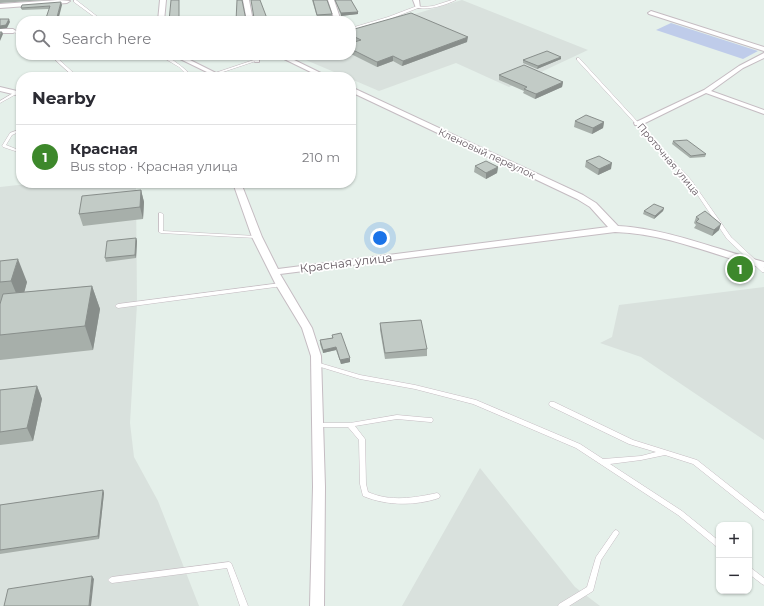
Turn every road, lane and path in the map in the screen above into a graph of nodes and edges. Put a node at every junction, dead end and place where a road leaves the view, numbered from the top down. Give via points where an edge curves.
1 (163, 0) edge
2 (246, 0) edge
3 (331, 0) edge
4 (416, 0) edge
5 (456, 0) edge
6 (67, 1) edge
7 (75, 1) dead end
8 (0, 6) edge
9 (418, 7) junction
10 (651, 13) dead end
11 (95, 16) edge
12 (161, 16) edge
13 (249, 16) edge
14 (336, 16) edge
15 (356, 28) edge
16 (0, 31) edge
17 (14, 31) edge
18 (764, 49) edge
19 (764, 55) edge
20 (578, 59) dead end
21 (57, 60) edge
22 (169, 60) edge
23 (186, 60) edge
24 (251, 60) edge
25 (290, 60) edge
26 (71, 72) edge
27 (187, 72) edge
28 (211, 72) edge
29 (216, 72) edge
30 (315, 72) edge
31 (0, 89) edge
32 (356, 91) edge
33 (706, 91) junction
34 (16, 92) edge
35 (16, 94) edge
36 (0, 102) edge
37 (764, 112) edge
38 (638, 123) junction
39 (16, 132) edge
40 (16, 150) edge
41 (239, 188) edge
42 (161, 214) dead end
43 (615, 229) junction
44 (257, 237) junction
45 (760, 264) edge
46 (764, 271) edge
47 (275, 272) junction
48 (281, 285) junction
49 (118, 306) dead end
50 (316, 364) junction
51 (552, 404) dead end
52 (430, 420) dead end
53 (317, 425) junction
54 (350, 425) junction
55 (664, 453) junction
56 (603, 462) junction
57 (437, 496) dead end
58 (764, 517) edge
59 (616, 533) dead end
60 (716, 543) edge
61 (752, 572) edge
62 (112, 580) dead end
63 (764, 582) edge
64 (244, 606) edge
65 (316, 606) edge
66 (562, 606) edge

1 - 12 street
2 - 13 street
3 - 14 street
4 - 9 street
5 - 9 lane via 433,7
6 - 8 street
7 - 11 lane
9 - 15 lane
10 - 18 street
16 - 17 street
19 - 33 street
20 - 38 lane, Проточная улица
21 - 26 lane
22 - 27 lane
23 - 28 street
24 - 29 lane
25 - 30 street
31 - 34 street
32 - 43 street, Кленовый переулок via 580,196 593,205
33 - 37 street
33 - 38 street
35 - 36 lane
38 - 45 lane, Проточная улица via 690,181 729,238
39 - 40 lane via 11,134 4,146
41 - 44 street
42 - 44 lane via 161,232
43 - 45 street, Красная улица via 671,235
43 - 47 street, Красная улица
44 - 47 street
45 - 46 lane, Проточная улица
47 - 48 street
48 - 49 lane
48 - 50 street via 307,328
50 - 53 street
50 - 56 lane via 360,377 474,402 578,446
51 - 55 lane via 631,442
52 - 54 lane via 397,418
53 - 54 lane
53 - 65 street via 319,487
54 - 57 lane via 362,439 365,494 388,500 424,500
55 - 56 lane
55 - 58 lane via 695,462
56 - 60 lane via 680,514
59 - 66 lane via 598,558 590,589
61 - 63 lane
62 - 64 lane via 229,565

